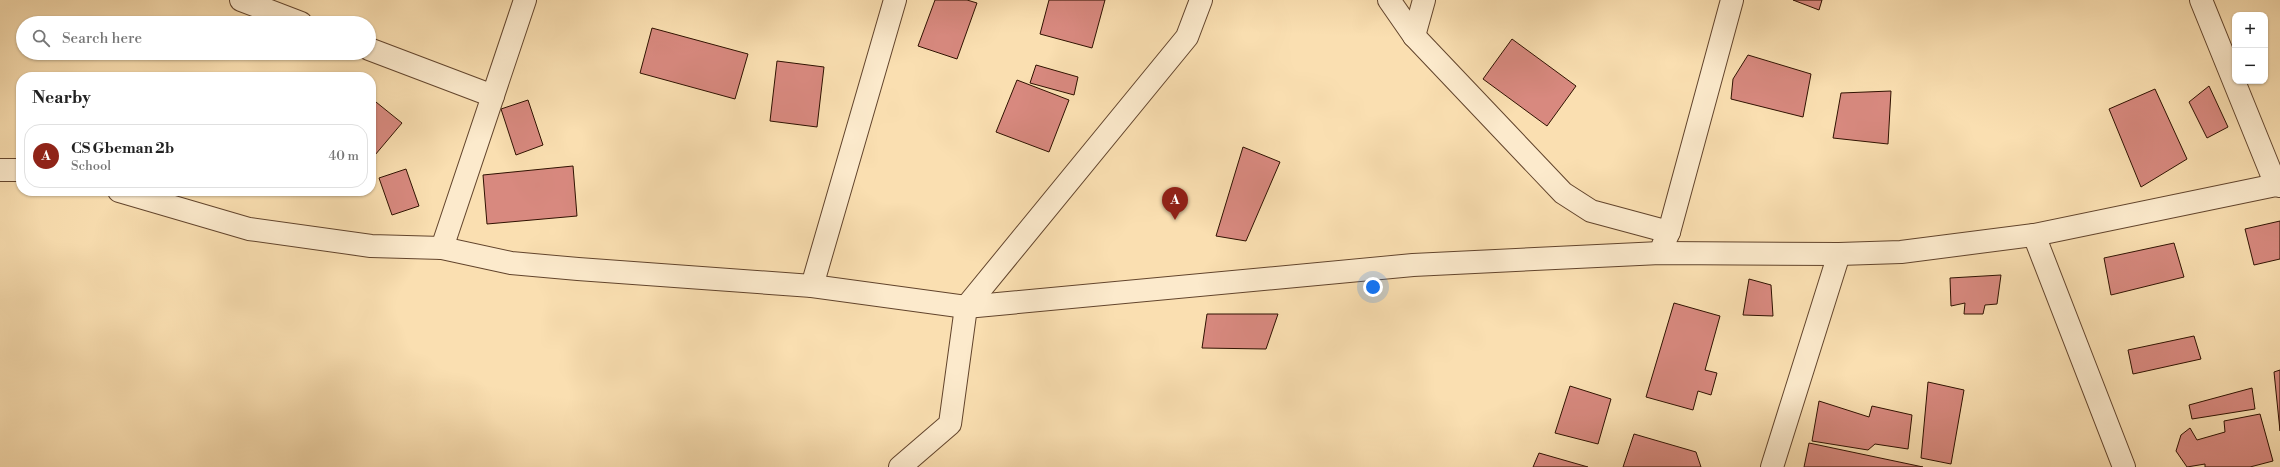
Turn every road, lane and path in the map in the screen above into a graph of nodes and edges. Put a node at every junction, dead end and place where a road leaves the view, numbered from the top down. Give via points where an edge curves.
1 (241, 0) edge
2 (525, 0) edge
3 (895, 0) edge
4 (1201, 0) edge
5 (1389, 0) edge
6 (1424, 0) edge
7 (1732, 0) edge
8 (2201, 0) edge
9 (283, 16) edge
10 (1414, 36) junction
11 (376, 52) edge
12 (493, 96) junction
13 (0, 170) edge
14 (16, 170) edge
15 (2278, 186) edge
16 (136, 196) edge
17 (1669, 232) junction
18 (2034, 234) junction
19 (442, 248) junction
20 (1660, 253) junction
21 (1839, 254) junction
22 (812, 286) junction
23 (966, 307) junction
24 (900, 467) edge
25 (1772, 467) edge
26 (2124, 467) edge

1 - 9 street
2 - 12 street
3 - 22 street
4 - 23 street via 1187,37
5 - 10 street
6 - 10 street
7 - 17 street
8 - 15 street
10 - 17 street via 1563,193 1591,211
11 - 12 street
12 - 19 street
13 - 14 street
15 - 18 street
16 - 19 street via 249,229 371,246
17 - 20 street
18 - 21 street via 1901,252
18 - 26 street
19 - 22 street via 510,263
20 - 21 street
20 - 23 street via 1413,265
21 - 25 street
22 - 23 street
23 - 24 street via 950,424

